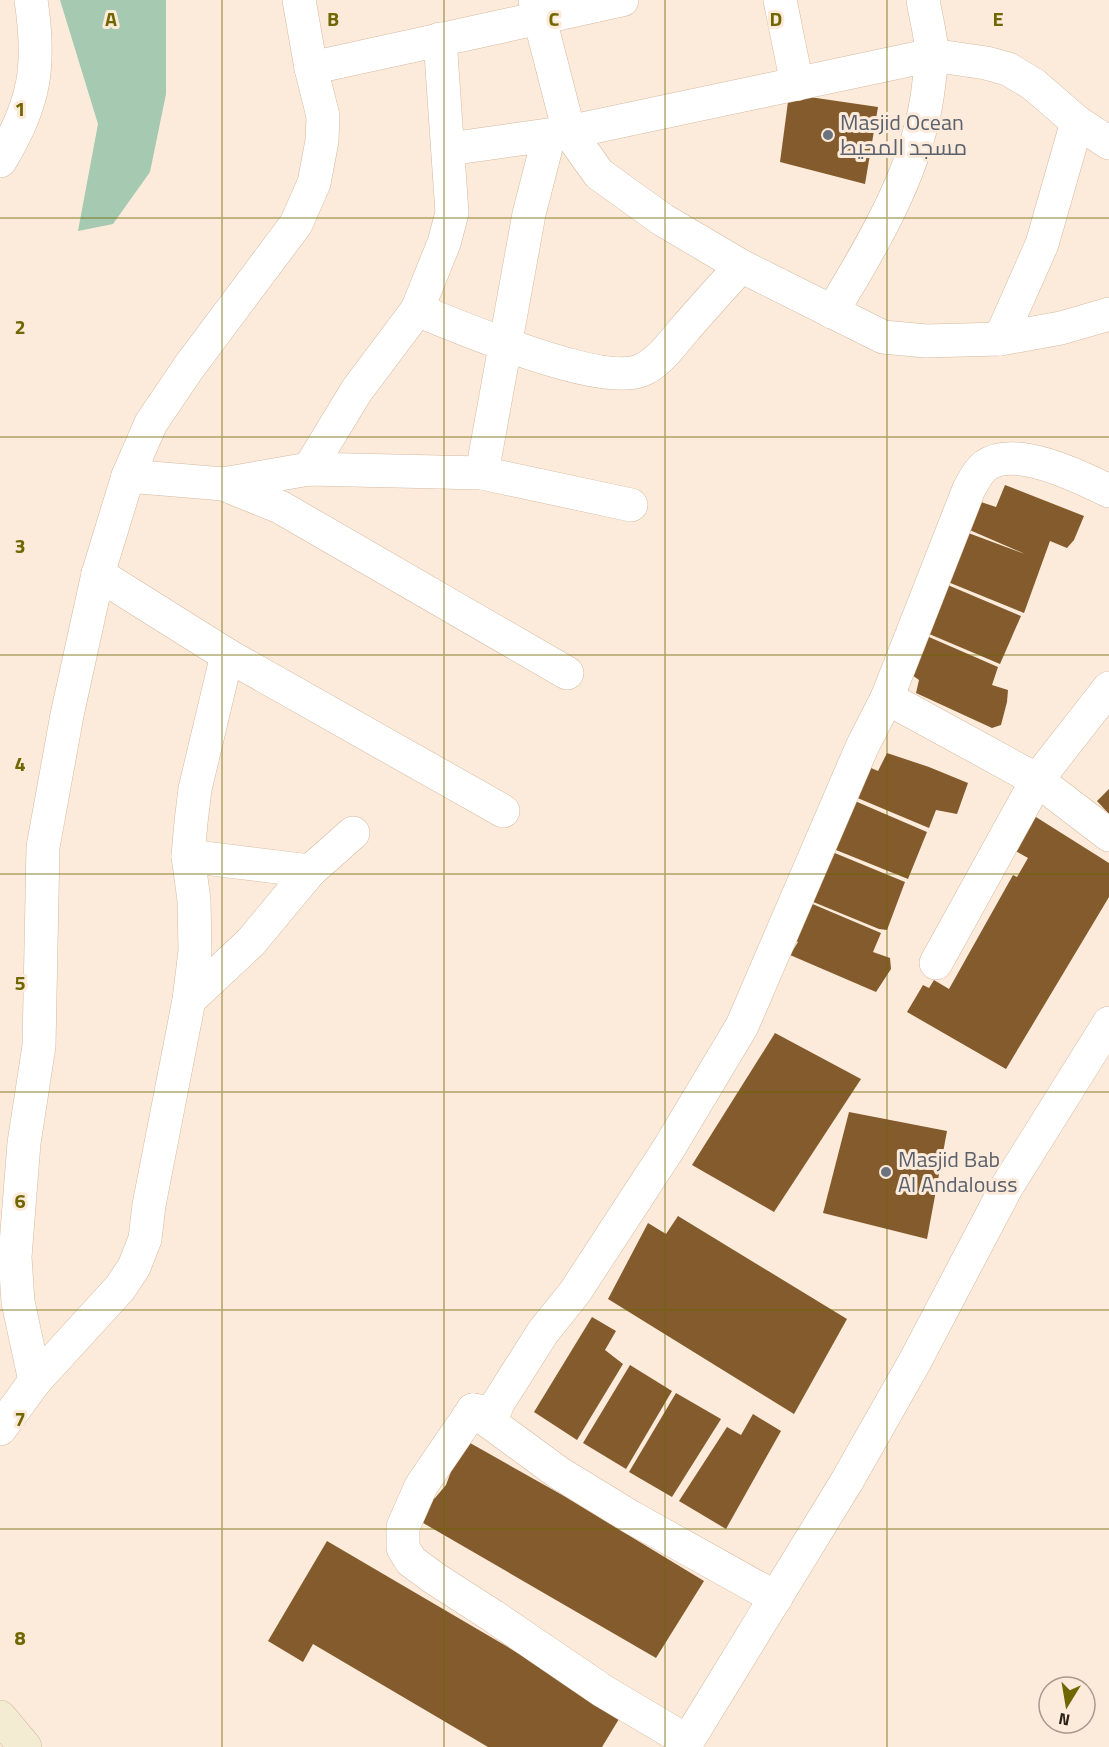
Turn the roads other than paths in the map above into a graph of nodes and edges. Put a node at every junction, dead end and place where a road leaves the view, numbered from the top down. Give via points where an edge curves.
1 (31, 0) edge
2 (299, 0) edge
3 (622, 0) edge
4 (780, 0) edge
5 (923, 0) edge
6 (538, 9) edge
7 (440, 39) junction
8 (932, 55) junction
9 (311, 68) junction
10 (797, 84) junction
11 (1077, 122) junction
12 (559, 134) junction
13 (1109, 143) edge
14 (449, 148) junction
15 (0, 161) edge
16 (741, 266) junction
17 (417, 310) junction
18 (832, 312) junction
19 (1109, 314) edge
20 (1000, 339) junction
21 (505, 345) junction
22 (309, 469) junction
23 (482, 473) junction
24 (128, 476) junction
25 (223, 484) junction
26 (1109, 491) edge
27 (631, 505) dead end
28 (98, 574) junction
29 (226, 655) junction
30 (567, 673) dead end
31 (1109, 688) edge
32 (887, 698) junction
33 (1037, 780) junction
34 (503, 811) dead end
35 (353, 833) dead end
36 (1109, 835) edge
37 (188, 856) junction
38 (310, 870) junction
39 (936, 963) dead end
40 (189, 1000) junction
41 (1109, 1023) edge
42 (35, 1381) junction
43 (473, 1410) junction
44 (0, 1429) edge
45 (776, 1598) junction
46 (0, 1717) edge
47 (686, 1744) edge
48 (25, 1747) edge

1 - 15 street via 36,50 31,96
2 - 9 street
3 - 6 street
4 - 10 street
5 - 8 street
6 - 7 street
6 - 12 street
7 - 9 street
7 - 14 street
8 - 10 street
8 - 11 street via 1008,69 1034,84
8 - 18 street via 927,101 914,152 861,264
9 - 24 street via 324,116 322,141 314,183 296,224 151,423
10 - 12 street
11 - 13 street
11 - 20 street via 1042,244
12 - 14 street
12 - 16 street via 626,195
12 - 21 street via 529,214
14 - 17 street via 452,213
16 - 18 street
16 - 21 street via 661,355 635,373 590,369
17 - 21 street
17 - 22 street via 357,390
18 - 20 street via 883,337 926,341
19 - 20 street
21 - 23 street
22 - 23 street
22 - 25 street
23 - 27 street
24 - 25 street
24 - 28 street
25 - 30 street via 280,507
26 - 32 street via 1062,470 1022,459 1004,458 984,466 969,489
28 - 29 street
28 - 42 street via 43,847 39,1046 24,1143 15,1257 18,1302
29 - 34 street
29 - 37 street via 195,789
31 - 33 street
32 - 33 street
32 - 43 street via 862,747 742,1026 669,1148 575,1292 543,1332 494,1413
33 - 36 street
33 - 39 street
35 - 38 street
37 - 38 street
37 - 40 street via 195,951
38 - 40 street via 250,942
40 - 42 street via 145,1239 134,1267
41 - 45 street via 1006,1188 915,1363
42 - 44 street
43 - 45 street via 559,1473
43 - 47 street via 422,1485 403,1527 403,1548 411,1561
45 - 47 street
46 - 48 street

